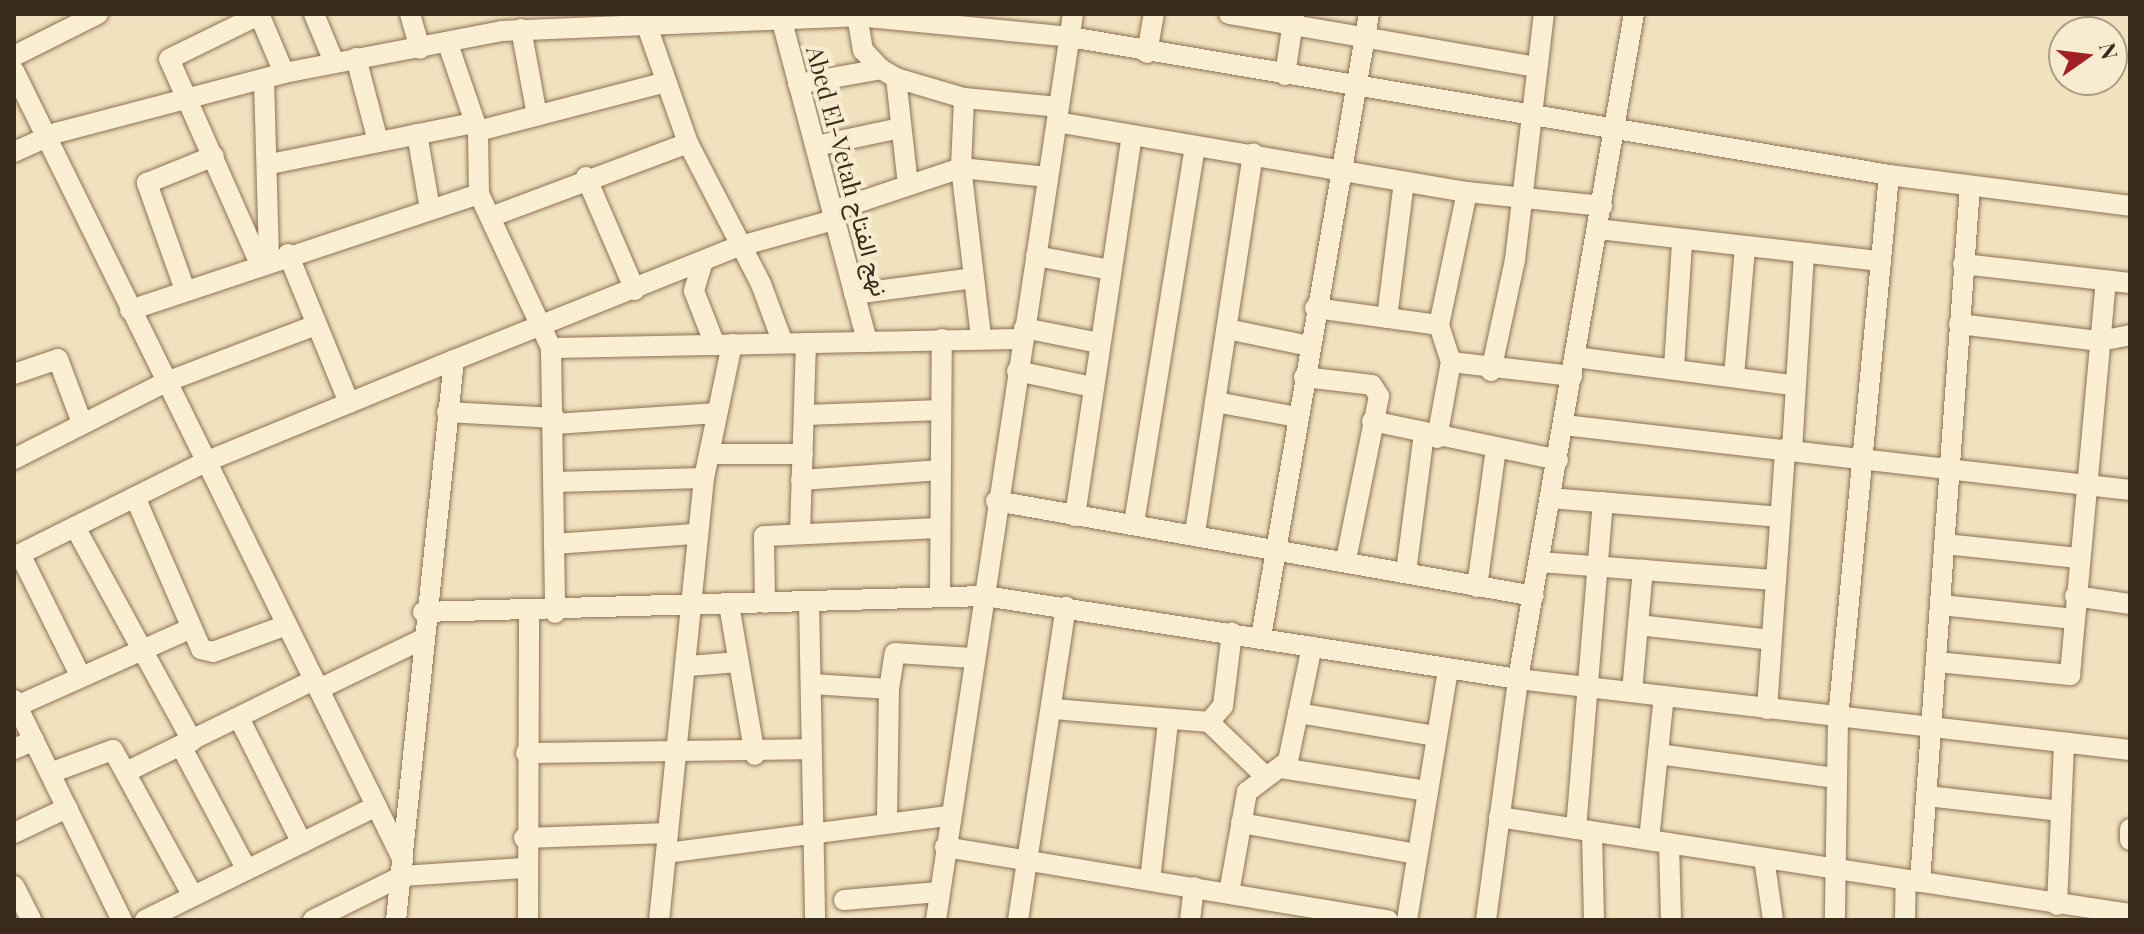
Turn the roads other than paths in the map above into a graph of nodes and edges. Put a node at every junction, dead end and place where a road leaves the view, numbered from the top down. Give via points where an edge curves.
1 (98, 14) edge
2 (260, 14) edge
3 (314, 14) edge
4 (410, 14) edge
5 (1073, 14) edge
6 (1154, 14) edge
7 (1229, 14) edge
8 (1544, 14) edge
9 (1634, 14) edge
10 (780, 16) edge
11 (857, 16) junction
12 (927, 16) edge
13 (64, 20) edge
14 (624, 20) edge
15 (1293, 20) edge
16 (585, 21) edge
17 (1367, 24) edge
18 (509, 25) edge
19 (647, 26) junction
20 (1070, 37) junction
21 (448, 44) junction
22 (420, 49) junction
23 (1147, 53) junction
24 (14, 56) edge
25 (356, 58) junction
26 (334, 62) junction
27 (1535, 67) junction
28 (14, 71) edge
29 (888, 73) junction
30 (1285, 75) junction
31 (274, 76) junction
32 (666, 82) junction
33 (798, 84) junction
34 (1354, 90) junction
35 (189, 98) junction
36 (964, 98) junction
37 (537, 115) junction
38 (1058, 115) junction
39 (1531, 118) junction
40 (476, 127) junction
41 (900, 128) junction
42 (417, 134) junction
43 (1616, 134) junction
44 (1132, 136) junction
45 (44, 137) junction
46 (378, 141) junction
47 (688, 143) junction
48 (816, 146) junction
49 (1195, 146) junction
50 (14, 152) edge
51 (1253, 153) junction
52 (214, 156) junction
53 (270, 164) junction
54 (961, 168) junction
55 (1337, 170) junction
56 (1889, 175) junction
57 (586, 177) junction
58 (1048, 177) junction
59 (1404, 182) junction
60 (908, 185) junction
61 (1970, 186) junction
62 (1467, 192) junction
63 (479, 194) junction
64 (1522, 198) junction
65 (1602, 206) junction
66 (2130, 206) edge
67 (430, 209) junction
68 (833, 215) junction
69 (493, 216) junction
70 (1598, 229) junction
71 (1682, 243) junction
72 (737, 247) junction
73 (1745, 247) junction
74 (1804, 253) junction
75 (1036, 256) junction
76 (272, 259) junction
77 (703, 261) junction
78 (1881, 261) junction
79 (1963, 264) junction
80 (1111, 270) junction
81 (974, 278) junction
82 (2106, 281) junction
83 (2130, 283) edge
84 (185, 290) junction
85 (635, 290) junction
86 (854, 294) junction
87 (1315, 308) junction
88 (130, 310) junction
89 (1387, 318) junction
90 (543, 324) junction
91 (1959, 324) junction
92 (316, 325) junction
93 (1439, 325) junction
94 (1227, 329) junction
95 (1023, 333) junction
96 (2130, 335) edge
97 (981, 337) junction
98 (942, 339) junction
99 (2100, 341) junction
100 (867, 342) junction
101 (783, 343) junction
102 (806, 343) junction
103 (1099, 343) junction
104 (723, 344) junction
105 (1309, 346) junction
106 (551, 348) junction
107 (454, 360) junction
108 (1451, 362) junction
109 (1574, 367) junction
110 (1674, 367) junction
111 (1017, 371) junction
112 (1491, 371) junction
113 (14, 374) edge
114 (1734, 376) junction
115 (1304, 377) junction
116 (166, 382) junction
117 (1792, 385) junction
118 (1092, 387) junction
119 (1215, 402) junction
120 (349, 403) junction
121 (941, 410) junction
122 (447, 412) junction
123 (717, 413) junction
124 (806, 415) junction
125 (1297, 417) junction
126 (555, 421) junction
127 (1372, 421) junction
128 (82, 423) junction
129 (1564, 425) junction
130 (1430, 436) junction
131 (1496, 449) junction
132 (1788, 449) junction
133 (709, 454) junction
134 (803, 454) junction
135 (1864, 458) junction
136 (14, 459) edge
137 (1558, 460) junction
138 (205, 462) junction
139 (1950, 468) junction
140 (941, 470) junction
141 (704, 478) junction
142 (801, 480) junction
143 (554, 482) junction
144 (2085, 484) junction
145 (2130, 490) edge
146 (135, 497) junction
147 (1551, 498) junction
148 (996, 501) junction
149 (1603, 502) junction
150 (1075, 516) junction
151 (1780, 517) junction
152 (1134, 523) junction
153 (75, 527) junction
154 (940, 528) junction
155 (800, 533) junction
156 (1195, 533) junction
157 (694, 534) junction
158 (554, 544) junction
159 (1945, 544) junction
160 (1275, 546) junction
161 (17, 556) edge
162 (2078, 558) junction
163 (1346, 560) junction
164 (1540, 562) junction
165 (1599, 566) junction
166 (1643, 569) junction
167 (1406, 572) junction
168 (1776, 580) junction
169 (1477, 587) junction
170 (985, 596) junction
171 (1534, 596) junction
172 (2075, 596) junction
173 (940, 597) junction
174 (809, 601) junction
175 (765, 603) junction
176 (2130, 604) edge
177 (729, 605) junction
178 (1941, 605) junction
179 (696, 606) junction
180 (1066, 607) junction
181 (423, 612) junction
182 (529, 613) junction
183 (555, 613) junction
184 (2074, 619) junction
185 (1638, 625) junction
186 (284, 626) junction
187 (191, 628) junction
188 (1232, 633) junction
189 (1261, 637) junction
190 (421, 640) junction
191 (1771, 640) junction
192 (1312, 646) junction
193 (143, 651) junction
194 (975, 658) junction
195 (738, 662) junction
196 (1937, 662) junction
197 (689, 666) junction
198 (1448, 670) junction
199 (81, 677) junction
200 (1518, 679) junction
201 (812, 684) junction
202 (316, 685) junction
203 (1593, 688) junction
204 (889, 689) junction
205 (1632, 692) junction
206 (1664, 696) junction
207 (16, 703) edge
208 (1054, 709) junction
209 (1767, 709) junction
210 (1298, 713) junction
211 (239, 718) junction
212 (1838, 719) junction
213 (1209, 722) junction
214 (1168, 723) junction
215 (1931, 728) junction
216 (1436, 736) junction
217 (34, 740) junction
218 (186, 743) junction
219 (2064, 743) junction
220 (14, 749) edge
221 (811, 749) junction
222 (2130, 750) edge
223 (526, 753) junction
224 (1658, 754) junction
225 (755, 755) junction
226 (678, 757) junction
227 (126, 772) junction
228 (1272, 772) junction
229 (50, 773) junction
230 (1836, 778) junction
231 (1426, 791) junction
232 (1927, 796) junction
233 (377, 806) junction
234 (67, 808) junction
235 (2061, 811) junction
236 (948, 816) junction
237 (1499, 817) junction
238 (887, 822) junction
239 (1241, 823) junction
240 (2130, 829) edge
241 (1584, 830) junction
242 (14, 833) edge
243 (809, 833) junction
244 (524, 838) junction
245 (2130, 840) edge
246 (1659, 842) junction
247 (302, 843) junction
248 (667, 843) junction
249 (945, 847) junction
250 (1417, 854) junction
251 (1764, 858) junction
252 (1027, 860) junction
253 (1831, 866) junction
254 (402, 868) junction
255 (524, 868) junction
256 (247, 870) junction
257 (1150, 880) junction
258 (1913, 881) junction
259 (14, 886) edge
260 (1194, 887) junction
261 (939, 892) junction
262 (1229, 893) junction
263 (193, 896) junction
264 (844, 900) dead end
265 (2057, 905) junction
266 (1270, 911) edge
267 (2130, 914) edge
268 (2096, 915) edge
269 (31, 920) edge
270 (122, 920) edge
271 (145, 920) edge
272 (313, 920) edge
273 (396, 920) edge
274 (528, 920) edge
275 (536, 920) edge
276 (659, 920) edge
277 (815, 920) edge
278 (936, 920) edge
279 (1018, 920) edge
280 (1190, 920) edge
281 (1388, 920) edge
282 (1407, 920) edge
283 (1486, 920) edge
284 (1594, 920) edge
285 (1671, 920) edge
286 (1773, 920) edge
287 (1835, 920) edge
288 (1905, 920) edge

1 - 13 street
2 - 31 street
2 - 35 street via 171,57
3 - 26 street
4 - 22 street
5 - 20 street
6 - 23 street
7 - 15 street
8 - 27 street
9 - 43 street
10 - 11 street
10 - 19 street
10 - 33 street, Abed El-Vetah نهج الفتاح
11 - 12 street
11 - 29 street via 863,50
12 - 20 street
13 - 24 street
14 - 16 street
14 - 19 street
15 - 17 street
15 - 30 street
16 - 18 street
17 - 27 street
17 - 34 street
18 - 21 street
18 - 37 street
19 - 32 street
20 - 23 street
20 - 38 street
21 - 22 street
21 - 40 street
22 - 25 street
23 - 30 street
25 - 26 street
25 - 46 street
26 - 31 street
27 - 39 street
28 - 45 street
29 - 33 street
29 - 36 street
29 - 41 street
30 - 34 street
31 - 35 street
31 - 53 street
32 - 37 street
32 - 47 street
33 - 48 street, Abed El-Vetah نهج الفتاح
34 - 39 street
34 - 55 street
35 - 45 street
35 - 52 street
36 - 38 street
36 - 54 street
37 - 40 street
38 - 44 street
38 - 58 street
39 - 43 street
39 - 64 street
40 - 42 street
40 - 63 street
41 - 48 street
41 - 60 street
42 - 46 street
42 - 67 street
43 - 56 street
43 - 65 street
44 - 49 street
44 - 80 street
45 - 50 street
45 - 88 street
46 - 53 street
47 - 57 street
47 - 72 street
48 - 68 street, Abed El-Vetah نهج الفتاح
49 - 51 street
49 - 152 street
51 - 55 street
51 - 94 street
52 - 76 street
52 - 84 street via 147,183
53 - 76 street
54 - 58 street
54 - 60 street
54 - 81 street
55 - 59 street
55 - 87 street
56 - 61 street
56 - 78 street
57 - 69 street
57 - 85 street
58 - 75 street
59 - 62 street
59 - 89 street
60 - 68 street
61 - 66 street
61 - 79 street
62 - 64 street
62 - 93 street
63 - 67 street
63 - 69 street
64 - 65 street
64 - 112 street
65 - 70 street
67 - 76 street
68 - 72 street
68 - 86 street, Abed El-Vetah نهج الفتاح
69 - 90 street
70 - 71 street
70 - 109 street
71 - 73 street
71 - 110 street
72 - 77 street
72 - 101 street via 761,284
73 - 74 street
73 - 114 street
74 - 78 street
74 - 117 street
75 - 80 street
75 - 95 street
76 - 84 street
76 - 92 street
77 - 85 street
77 - 104 street via 694,291
78 - 135 street
79 - 82 street
79 - 91 street
80 - 103 street
81 - 86 street
81 - 97 street
82 - 83 street
82 - 99 street
84 - 88 street
85 - 90 street
86 - 100 street, Abed El-Vetah نهج الفتاح
87 - 89 street
87 - 105 street
88 - 116 street
89 - 93 street
90 - 106 street
90 - 107 street
91 - 99 street
91 - 139 street
92 - 116 street
92 - 120 street
93 - 108 street
94 - 105 street
94 - 119 street
95 - 97 street
95 - 103 street
95 - 111 street
96 - 99 street
97 - 98 street
98 - 100 street
98 - 121 street
99 - 144 street
100 - 102 street
101 - 102 street
101 - 104 street
102 - 124 street
103 - 118 street
104 - 106 street
104 - 123 street
105 - 115 street
106 - 126 street
107 - 120 street
107 - 122 street
108 - 112 street
108 - 130 street
109 - 110 street
109 - 112 street
109 - 129 street
110 - 114 street
111 - 118 street
111 - 148 street
113 - 128 street via 58,359
114 - 117 street
115 - 125 street
115 - 127 street via 1372,385 1379,396
116 - 128 street
116 - 138 street
117 - 132 street
118 - 150 street
119 - 125 street
119 - 156 street
120 - 138 street
121 - 124 street
121 - 140 street
122 - 126 street
122 - 181 street
123 - 126 street
123 - 133 street
124 - 134 street
125 - 160 street
126 - 143 street
127 - 130 street
127 - 163 street
128 - 136 street
129 - 132 street
129 - 137 street
130 - 131 street
130 - 167 street
131 - 137 street
131 - 169 street
132 - 135 street
132 - 151 street
133 - 134 street
133 - 141 street
134 - 142 street
135 - 139 street
135 - 212 street
137 - 147 street
138 - 146 street
138 - 186 street
139 - 144 street
139 - 159 street
140 - 142 street
140 - 154 street
141 - 143 street
141 - 157 street
142 - 155 street
143 - 158 street
144 - 145 street
144 - 162 street
146 - 153 street
146 - 187 street
147 - 149 street
147 - 164 street
148 - 150 street
148 - 170 street
149 - 151 street
149 - 165 street
150 - 152 street
151 - 168 street
152 - 156 street
153 - 161 street
153 - 193 street
154 - 155 street
154 - 173 street
155 - 175 street via 762,538
156 - 160 street
157 - 158 street
157 - 179 street
158 - 183 street
159 - 162 street
159 - 178 street
160 - 163 street
160 - 189 street
161 - 199 street
162 - 172 street
163 - 167 street
164 - 165 street
164 - 171 street
165 - 166 street
165 - 203 street
166 - 168 street
166 - 185 street
167 - 169 street
168 - 191 street
169 - 171 street
170 - 173 street
170 - 180 street
170 - 194 street
171 - 200 street
172 - 176 street
172 - 184 street
173 - 174 street
174 - 175 street
174 - 201 street
175 - 177 street
177 - 179 street
177 - 195 street
178 - 184 street
178 - 196 street
179 - 183 street
179 - 197 street
180 - 188 street
180 - 208 street
181 - 182 street
181 - 190 street
182 - 183 street
182 - 223 street
184 - 196 street via 2067,677
185 - 191 street
185 - 205 street
186 - 187 street via 213,652 201,649
186 - 202 street
187 - 193 street
188 - 189 street
188 - 213 street via 1223,706
189 - 192 street
190 - 202 street
190 - 254 street
191 - 209 street
192 - 198 street
192 - 210 street
193 - 199 street
193 - 218 street
194 - 204 street via 895,653
194 - 236 street
195 - 197 street
195 - 225 street
196 - 215 street
197 - 226 street
198 - 200 street
198 - 216 street
199 - 207 street
200 - 203 street
200 - 237 street
201 - 204 street
201 - 221 street
202 - 211 street
202 - 233 street
203 - 205 street
203 - 241 street
204 - 238 street
205 - 206 street
206 - 209 street
206 - 224 street
207 - 217 street
208 - 214 street
208 - 252 street
209 - 212 street
210 - 216 street
210 - 228 street
211 - 218 street
211 - 247 street
212 - 215 street
212 - 230 street
213 - 214 street
213 - 228 street
214 - 257 street
215 - 219 street
215 - 232 street
216 - 231 street
217 - 220 street
217 - 229 street
218 - 227 street
218 - 256 street
219 - 222 street
219 - 235 street
221 - 225 street
221 - 243 street
223 - 226 street
223 - 244 street
224 - 230 street
224 - 246 street
225 - 226 street
226 - 248 street
227 - 229 street via 107,749
227 - 263 street
228 - 231 street
228 - 239 street via 1247,792
229 - 234 street
230 - 253 street
231 - 250 street
232 - 235 street
232 - 258 street
233 - 247 street
233 - 254 street
234 - 242 street
234 - 270 street
235 - 265 street
236 - 238 street
236 - 249 street
237 - 241 street
237 - 283 street
238 - 243 street
239 - 250 street
239 - 262 street
240 - 245 street
241 - 246 street
241 - 284 street
243 - 248 street
243 - 277 street
244 - 248 street
244 - 255 street
246 - 251 street
246 - 285 street
247 - 256 street
248 - 276 street
249 - 252 street
249 - 261 street
250 - 282 street
251 - 253 street
251 - 286 street
252 - 257 street
252 - 279 street
253 - 258 street
253 - 287 street
254 - 255 street
254 - 272 street
254 - 273 street
255 - 274 street
256 - 263 street
257 - 260 street
258 - 265 street
258 - 288 street
259 - 269 street
260 - 262 street
260 - 280 street
261 - 264 street
261 - 278 street
262 - 266 street
263 - 271 street
265 - 268 street
266 - 281 street
267 - 268 street
274 - 275 street

